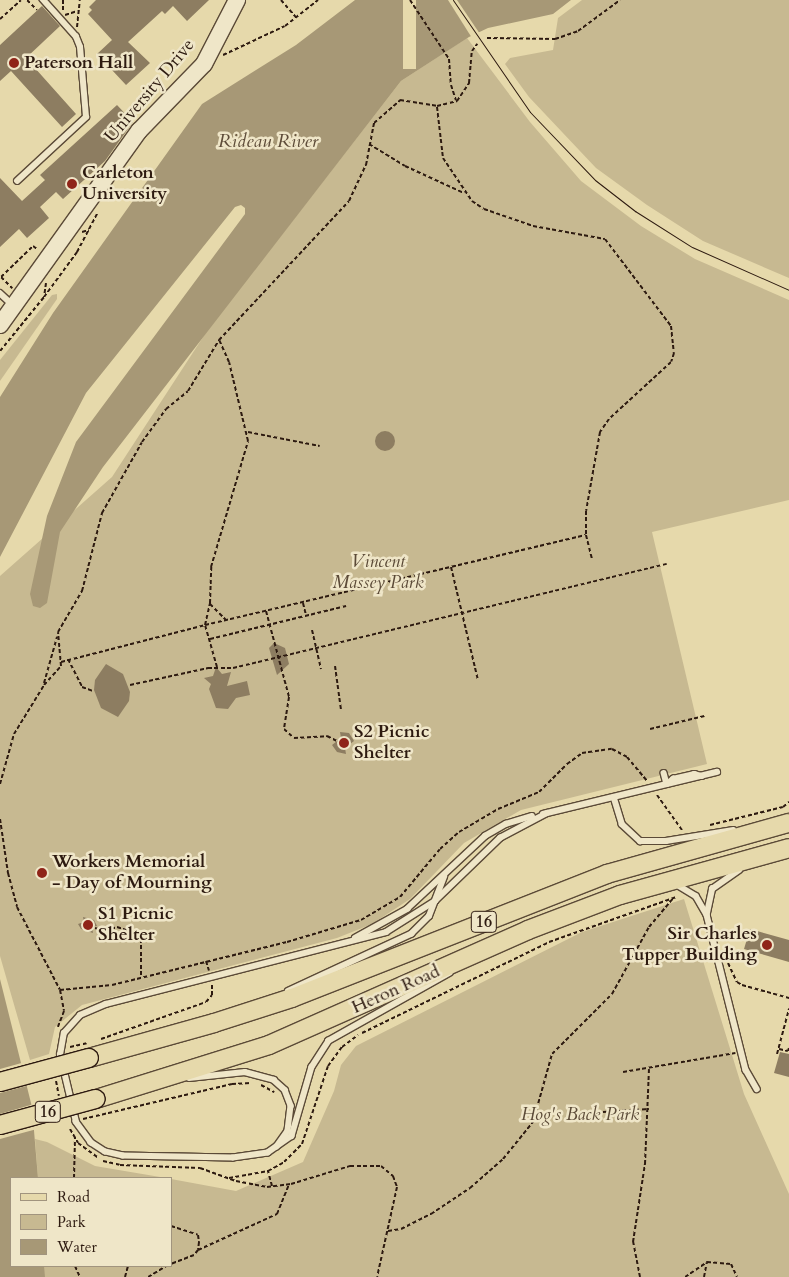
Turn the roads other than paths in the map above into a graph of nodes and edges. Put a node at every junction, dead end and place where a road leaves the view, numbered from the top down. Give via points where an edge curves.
1 (43, 0) edge
2 (237, 0) edge
3 (17, 181) dead end
4 (0, 294) edge
5 (13, 297) junction
6 (0, 324) edge
7 (717, 772) dead end
8 (664, 773) dead end
9 (667, 784) junction
10 (614, 797) junction
11 (547, 813) junction
12 (789, 822) edge
13 (786, 849) edge
14 (449, 869) junction
15 (662, 882) junction
16 (435, 901) junction
17 (707, 915) junction
18 (340, 945) junction
19 (472, 956) junction
20 (214, 1023) junction
21 (0, 1082) edge
22 (152, 1082) junction
23 (757, 1089) dead end
24 (0, 1125) edge
25 (276, 1148) junction

1 - 3 lane via 73,34 80,47 86,117
2 - 5 street, University Drive via 204,64 139,131
4 - 5 lane
5 - 6 street, University Drive
7 - 9 lane
8 - 9 lane
9 - 10 lane
10 - 11 lane
10 - 12 lane via 622,824 636,839 647,843
11 - 14 lane via 494,830 468,848
11 - 16 lane via 492,844
12 - 20 main road, Heron Road / 16 via 600,877 366,971
13 - 15 main road, Heron Road / 16
13 - 17 lane via 722,879 710,894
14 - 16 lane
14 - 18 lane via 407,909
15 - 17 lane via 691,892
15 - 19 main road, Heron Road / 16 via 558,918
16 - 18 lane via 386,932
16 - 20 lane via 424,923 404,939
17 - 23 lane via 742,1052 750,1079
18 - 25 lane via 87,1010 67,1027 60,1049 63,1075 76,1122 91,1143 105,1152 123,1156 245,1157 262,1155
19 - 22 main road, Heron Road / 16 via 282,1040
19 - 25 lane via 438,981 335,1035 319,1052 306,1085 295,1131 288,1141
20 - 21 main road, Heron Road / 16, bridge via 90,1050
22 - 24 main road, Heron Road / 16, bridge
22 - 25 lane via 245,1072 267,1076 285,1090 291,1106 290,1122

